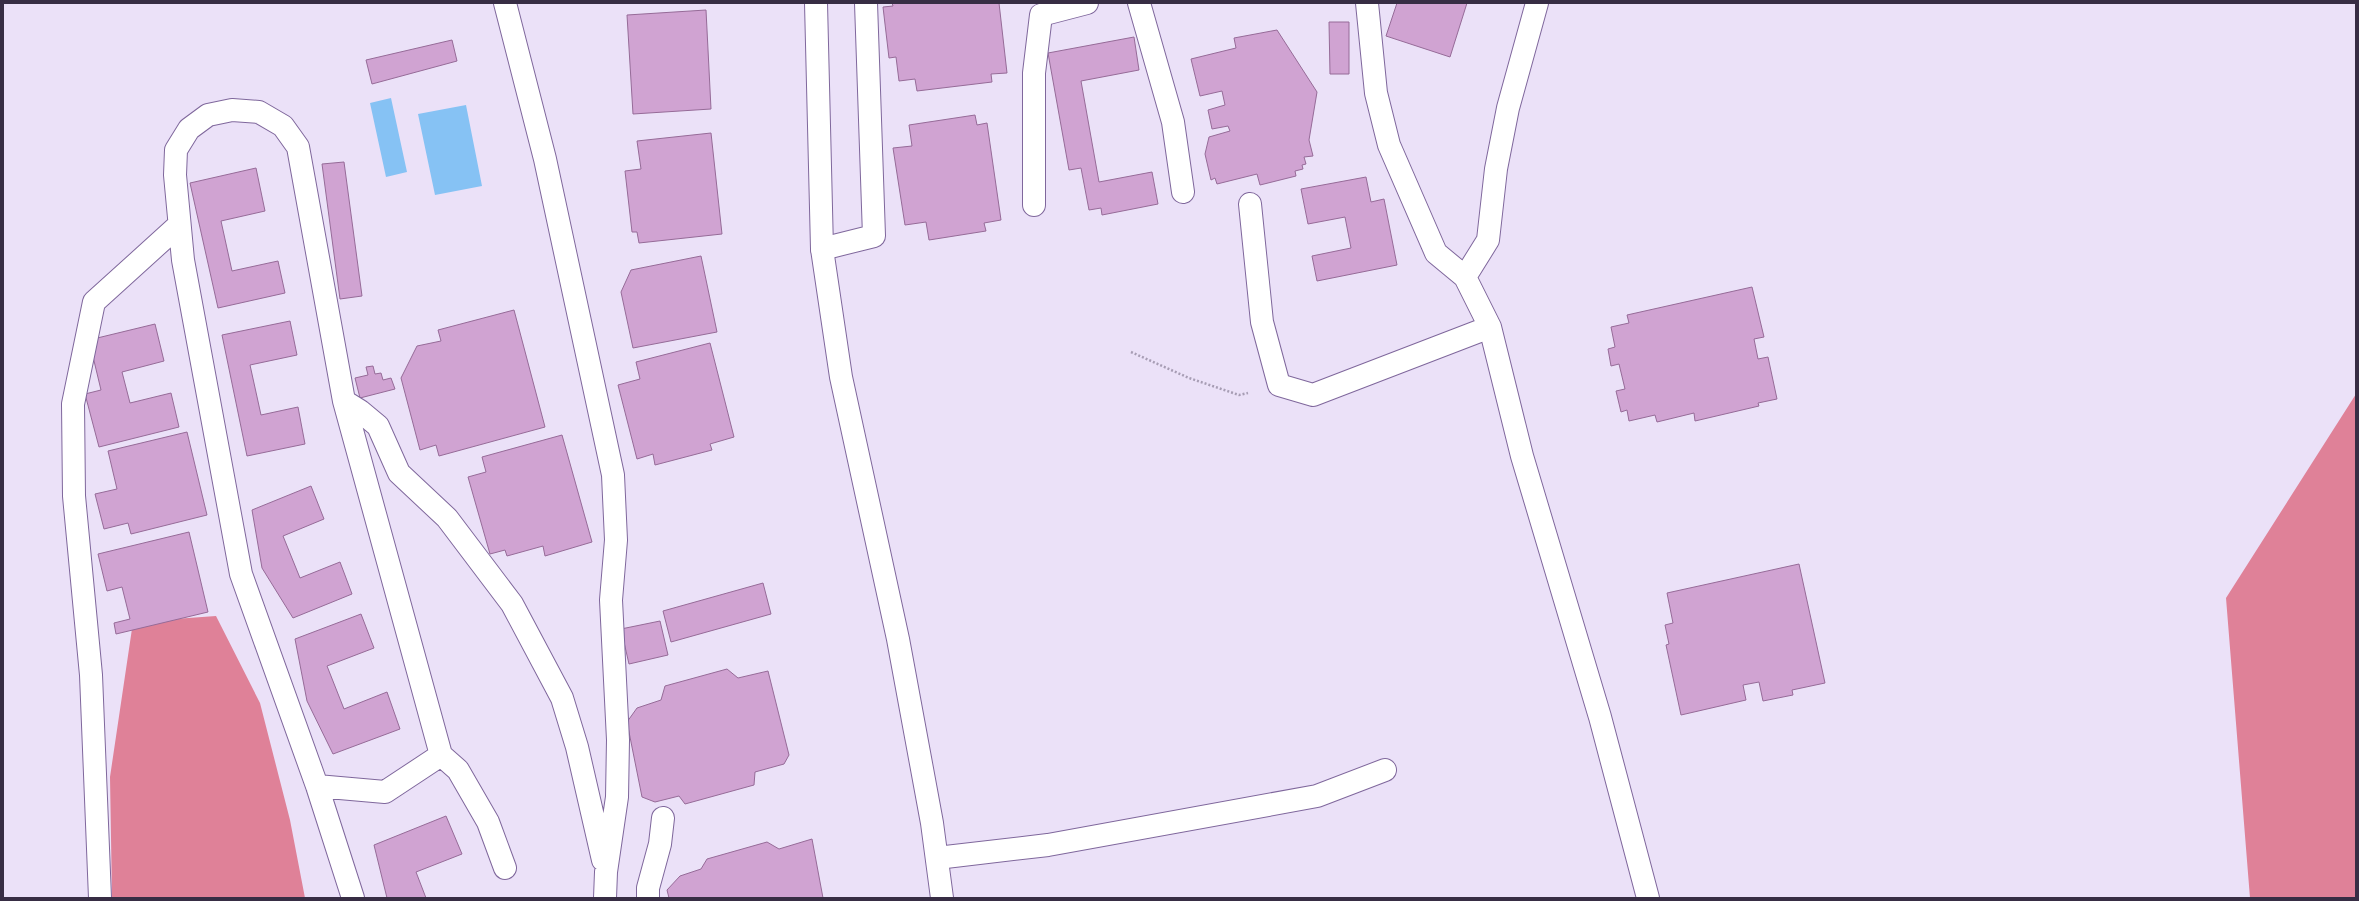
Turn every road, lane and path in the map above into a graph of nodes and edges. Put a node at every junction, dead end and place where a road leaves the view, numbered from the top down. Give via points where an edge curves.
1 (505, 3) edge
2 (816, 3) edge
3 (866, 3) edge
4 (1088, 3) edge
5 (1138, 3) edge
6 (1367, 3) edge
7 (1538, 3) edge
8 (1040, 9) edge
9 (1183, 192) dead end
10 (1250, 204) dead end
11 (1034, 205) dead end
12 (179, 225) junction
13 (822, 249) junction
14 (1465, 277) junction
15 (1490, 327) junction
16 (1131, 352) dead end
17 (1279, 385) junction
18 (344, 401) junction
19 (441, 755) junction
20 (1385, 770) dead end
21 (317, 786) junction
22 (663, 818) dead end
23 (936, 858) junction
24 (505, 868) dead end
25 (606, 872) junction
26 (100, 898) edge
27 (353, 898) edge
28 (606, 898) edge
29 (648, 898) edge
30 (942, 898) edge
31 (1648, 898) edge

1 - 25 street via 545,159 613,474 616,540 611,600 618,747 617,797
2 - 13 street
3 - 13 street via 874,236
4 - 8 street
5 - 9 street via 1173,122
6 - 14 street via 1376,93 1390,145 1436,253
7 - 14 street via 1508,108 1496,169 1488,240
8 - 11 street via 1034,73
10 - 17 street via 1262,322
12 - 18 street via 176,150 189,129 208,115 232,110 259,112 283,126 298,147
12 - 21 street via 183,260 241,574
12 - 26 street via 94,302 74,404 74,496 91,674
13 - 23 street via 841,377 898,639
14 - 15 street
15 - 17 street via 1313,395
15 - 31 street via 1522,456 1600,717
16 - 17 path via 1189,378 1239,395
18 - 19 street
18 - 25 street via 378,426 399,473 447,518 512,604 562,698 577,747
19 - 21 street via 385,792
19 - 24 street via 458,770 488,822
20 - 23 street via 1316,796 1048,845
21 - 27 street
22 - 29 street
23 - 30 street
25 - 28 street

